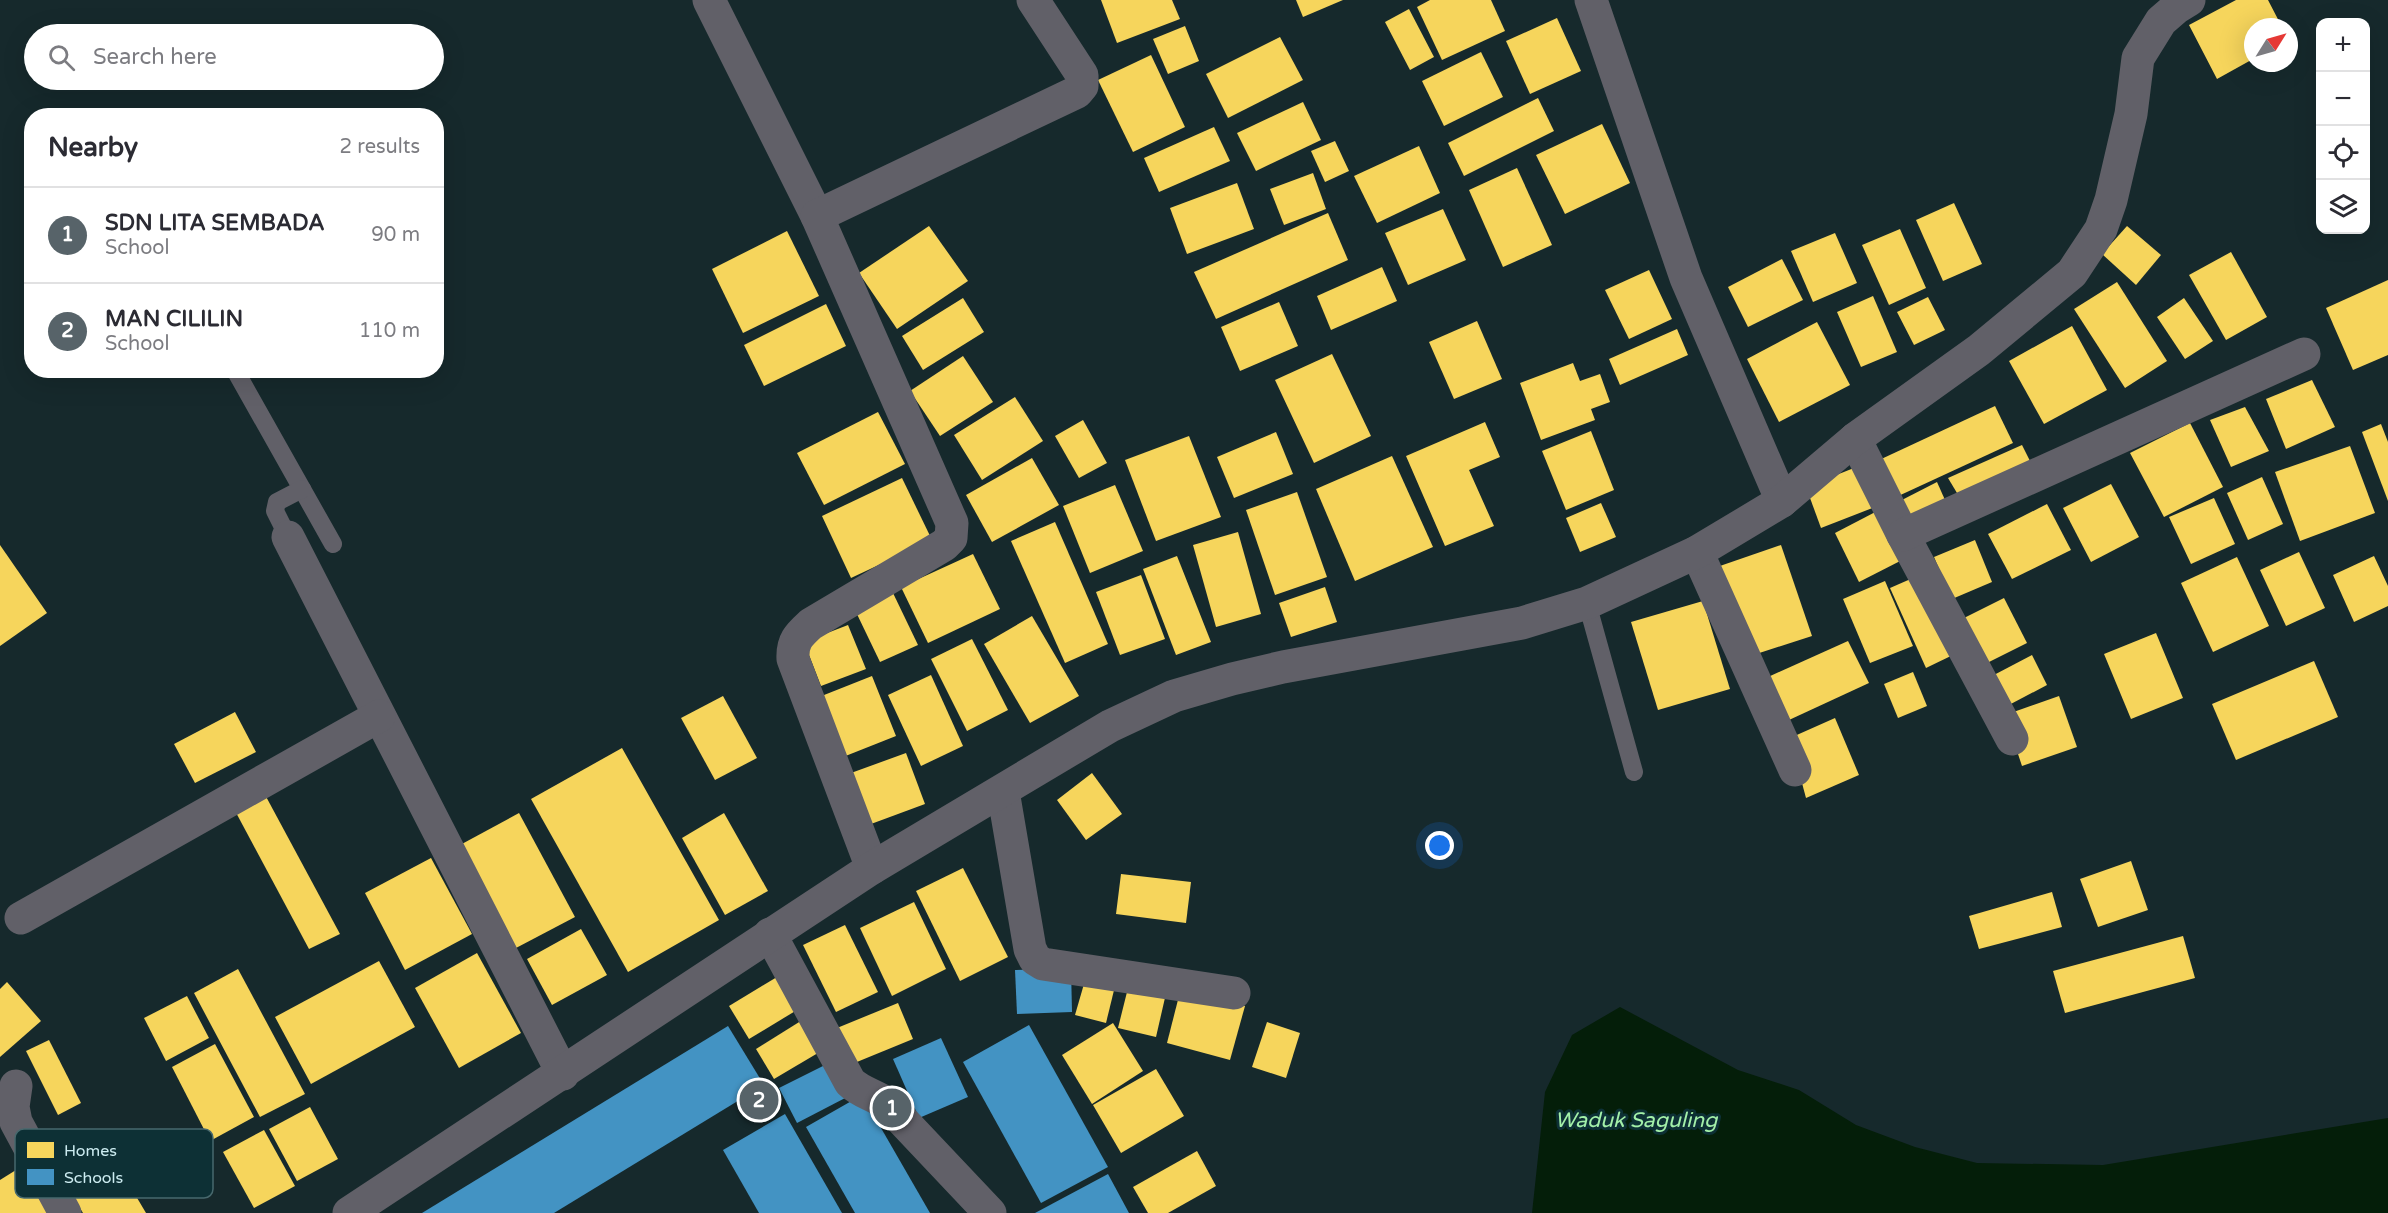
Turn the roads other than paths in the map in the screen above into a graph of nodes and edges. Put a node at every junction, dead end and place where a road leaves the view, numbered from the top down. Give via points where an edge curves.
1 (710, 0) edge
2 (1033, 0) edge
3 (1591, 0) edge
4 (2189, 0) edge
5 (817, 216) junction
6 (2304, 354) dead end
7 (240, 378) edge
8 (1855, 439) junction
9 (302, 489) junction
10 (1782, 501) junction
11 (1903, 535) junction
12 (288, 537) joint
13 (333, 544) dead end
14 (1697, 552) junction
15 (1587, 603) junction
16 (379, 716) junction
17 (2012, 739) dead end
18 (1795, 770) dead end
19 (1634, 772) dead end
20 (1003, 791) junction
21 (872, 868) junction
22 (21, 918) dead end
23 (770, 934) junction
24 (1234, 993) dead end
25 (563, 1074) junction
26 (16, 1086) dead end
27 (20, 1129) edge
28 (57, 1198) edge
29 (65, 1213) edge
30 (349, 1213) edge
31 (990, 1213) edge

1 - 5 street
2 - 5 street via 1082,75 1077,93
3 - 10 street via 1686,278
4 - 8 street via 2161,21 2138,58 2131,114 2111,200 2101,229 2072,273 1979,350
5 - 21 street via 952,524 951,538 944,545 811,624 792,646 793,659
6 - 11 street
7 - 9 lane
8 - 10 street
8 - 11 street
9 - 12 lane via 278,502 274,511
9 - 13 lane
10 - 14 street
11 - 17 street
12 - 16 street
14 - 15 street
14 - 18 street
15 - 19 lane
15 - 20 street via 1522,623 1283,667 1174,696 1110,726
16 - 22 street
16 - 25 street
20 - 21 street
20 - 24 street via 1030,949 1035,959 1044,964
21 - 23 street
23 - 25 street
23 - 31 street via 850,1082 886,1103
25 - 30 street
26 - 27 street via 13,1107
28 - 29 street

